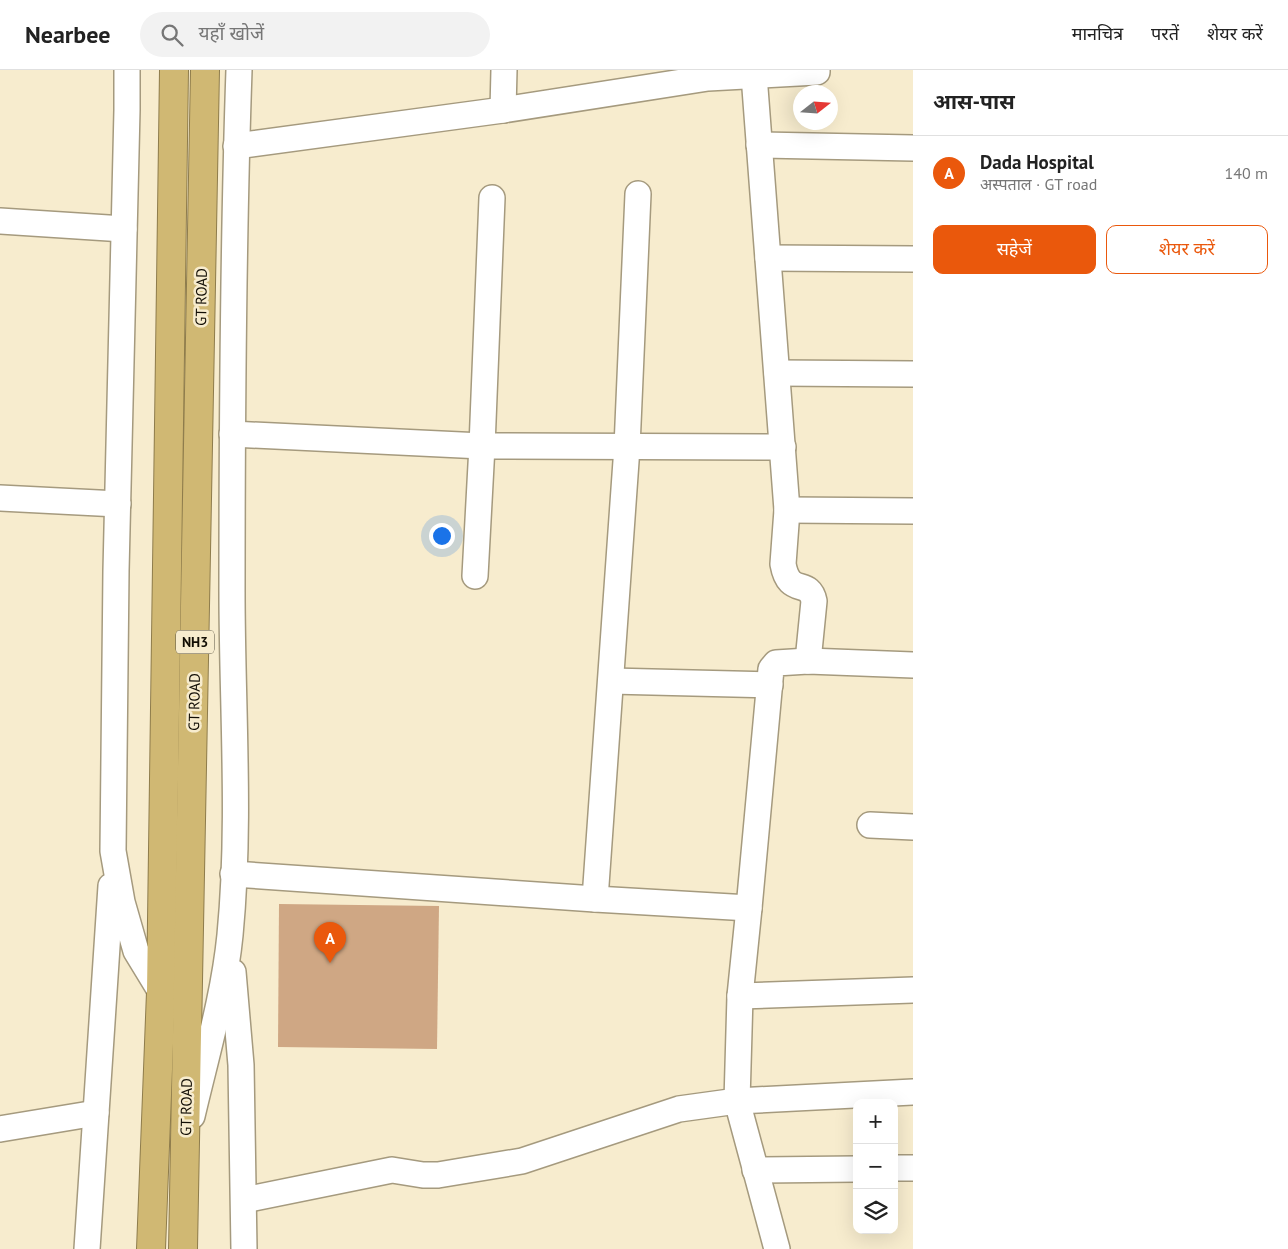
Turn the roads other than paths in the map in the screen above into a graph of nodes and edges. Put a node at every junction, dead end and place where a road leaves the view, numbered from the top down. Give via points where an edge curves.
1 (127, 70) edge
2 (174, 70) edge
3 (205, 70) edge
4 (239, 70) edge
5 (504, 70) edge
6 (817, 70) edge
7 (754, 75) junction
8 (503, 110) junction
9 (759, 145) junction
10 (236, 146) junction
11 (913, 148) edge
12 (638, 194) dead end
13 (492, 198) dead end
14 (0, 221) edge
15 (124, 229) junction
16 (768, 258) junction
17 (913, 259) edge
18 (777, 374) junction
19 (913, 374) edge
20 (232, 434) junction
21 (482, 446) junction
22 (627, 447) junction
23 (783, 448) junction
24 (0, 498) edge
25 (118, 504) junction
26 (788, 510) junction
27 (913, 511) edge
28 (475, 576) dead end
29 (808, 661) junction
30 (913, 665) edge
31 (611, 681) junction
32 (770, 685) junction
33 (870, 825) dead end
34 (913, 827) edge
35 (113, 851) junction
36 (233, 874) junction
37 (595, 899) junction
38 (750, 908) junction
39 (230, 936) junction
40 (913, 990) edge
41 (161, 992) junction
42 (740, 996) junction
43 (913, 1092) edge
44 (737, 1101) junction
45 (96, 1113) junction
46 (0, 1129) edge
47 (186, 1142) junction
48 (853, 1168) edge
49 (898, 1168) edge
50 (913, 1168) edge
51 (754, 1170) junction
52 (152, 1193) junction
53 (244, 1200) junction
54 (184, 1213) junction
55 (87, 1249) edge
56 (138, 1249) edge
57 (151, 1249) edge
58 (183, 1249) edge
59 (194, 1249) edge
60 (244, 1249) edge
61 (778, 1249) edge

1 - 15 street
2 - 41 highway, GT ROAD / NH3
3 - 47 highway, GT ROAD / NH3
4 - 10 street
5 - 8 street
6 - 7 street
7 - 8 street via 708,78
7 - 9 street
8 - 10 street
9 - 11 street
9 - 16 street
10 - 20 street
12 - 22 street
13 - 21 street
14 - 15 street
15 - 25 street
16 - 17 street
16 - 18 street
18 - 19 street
18 - 23 street
20 - 21 street
20 - 36 street via 232,673 236,813
21 - 22 street
21 - 28 street
22 - 23 street
22 - 31 street
23 - 26 street
24 - 25 street
25 - 35 street
26 - 27 street
26 - 29 street via 785,573 795,586 805,587 811,592 814,601
29 - 30 street
29 - 32 street via 776,663 771,669
31 - 32 street
31 - 37 street
32 - 38 street
33 - 34 street
35 - 41 street via 122,902 136,951
35 - 45 street
36 - 37 street
36 - 39 street
37 - 38 street
38 - 42 street
39 - 47 street via 221,993
39 - 53 street via 241,1065
40 - 42 street
41 - 52 highway, GT ROAD / NH3
42 - 44 street
43 - 44 street
44 - 51 street
44 - 53 street via 679,1109 522,1161 438,1175 392,1170
45 - 46 street
45 - 55 street
47 - 54 highway, GT ROAD / NH3
48 - 51 street
49 - 50 street
51 - 61 street
52 - 56 highway
52 - 57 highway, NH3
53 - 60 street
54 - 58 highway, NH3
54 - 59 highway

